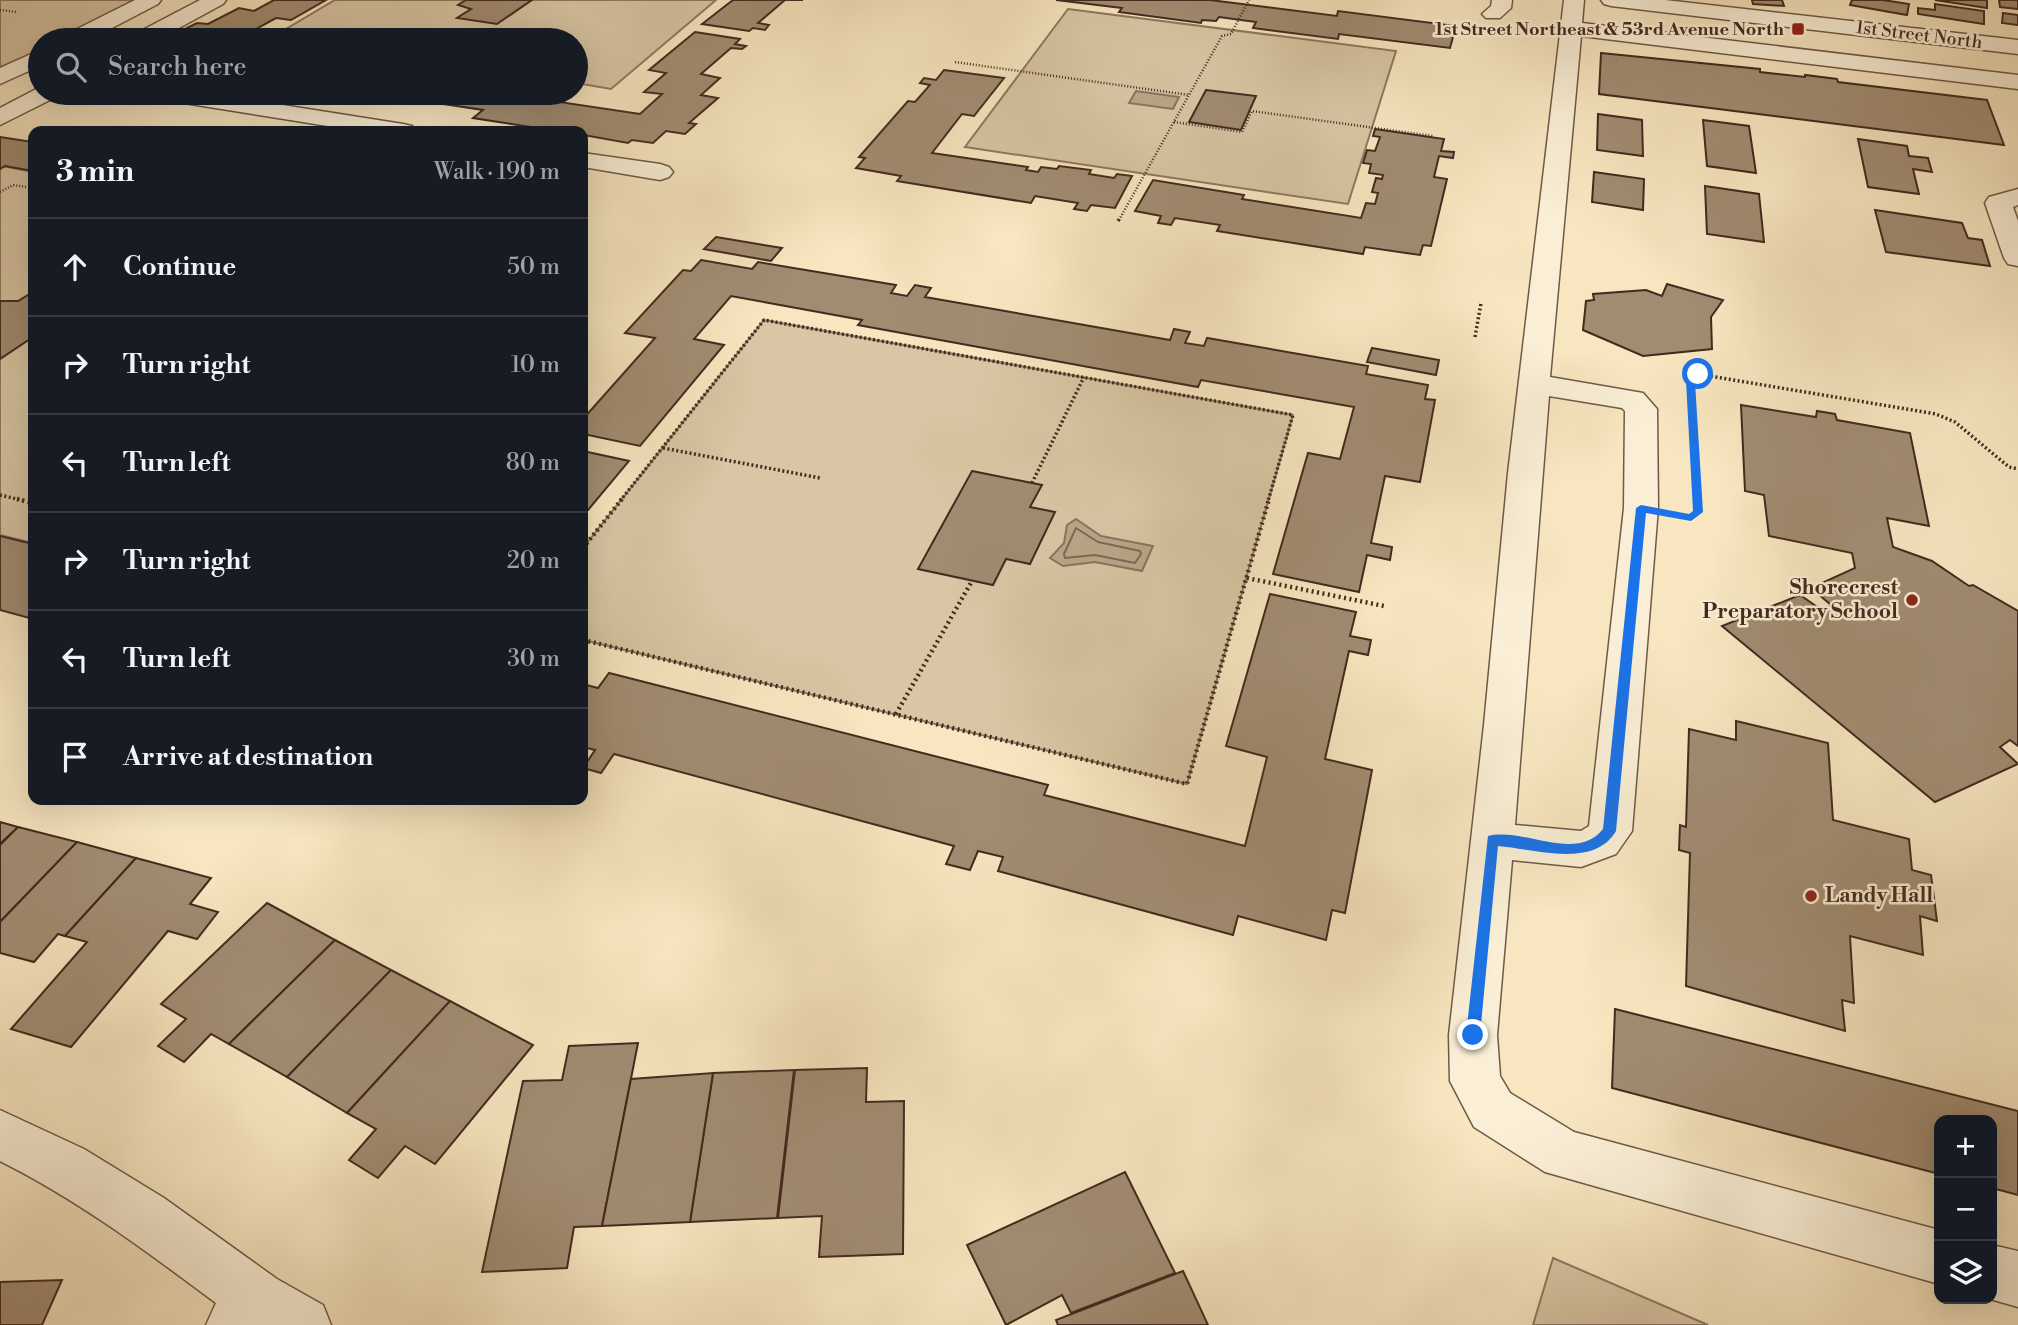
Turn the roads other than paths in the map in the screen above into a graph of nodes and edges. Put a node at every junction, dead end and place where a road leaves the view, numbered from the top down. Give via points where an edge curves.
1 (151, 0) edge
2 (216, 0) edge
3 (1619, 0) edge
4 (1821, 0) edge
5 (1718, 6) edge
6 (1572, 14) edge
7 (1826, 24) junction
8 (96, 28) edge
9 (164, 28) edge
10 (1995, 44) junction
11 (2018, 47) edge
12 (28, 63) edge
13 (28, 72) edge
14 (9, 73) edge
15 (2017, 86) edge
16 (28, 101) edge
17 (240, 105) edge
18 (6, 110) edge
19 (372, 126) edge
20 (588, 161) edge
21 (660, 172) dead end
22 (2018, 197) edge
23 (2018, 258) edge
24 (1534, 384) junction
25 (1493, 840) junction
26 (0, 1134) edge
27 (1934, 1256) edge
28 (1997, 1273) edge
29 (2018, 1279) edge
30 (245, 1312) edge
31 (303, 1325) edge

1 - 8 street
2 - 9 street
3 - 5 street, 1st Street North
4 - 7 street
5 - 7 street, 1st Street North
6 - 15 street
6 - 24 street
7 - 10 street, 1st Street North
10 - 11 street, 1st Street North
10 - 15 street
12 - 14 street
13 - 14 street
16 - 18 street
17 - 19 street
20 - 21 street
22 - 23 street via 1998,203
24 - 25 street
24 - 25 street via 1632,400 1641,409 1641,508 1610,831 1601,842 1581,849
25 - 27 street via 1473,1035 1475,1081 1492,1110 1563,1154
26 - 30 street via 66,1167 145,1217
28 - 29 street
30 - 31 street

